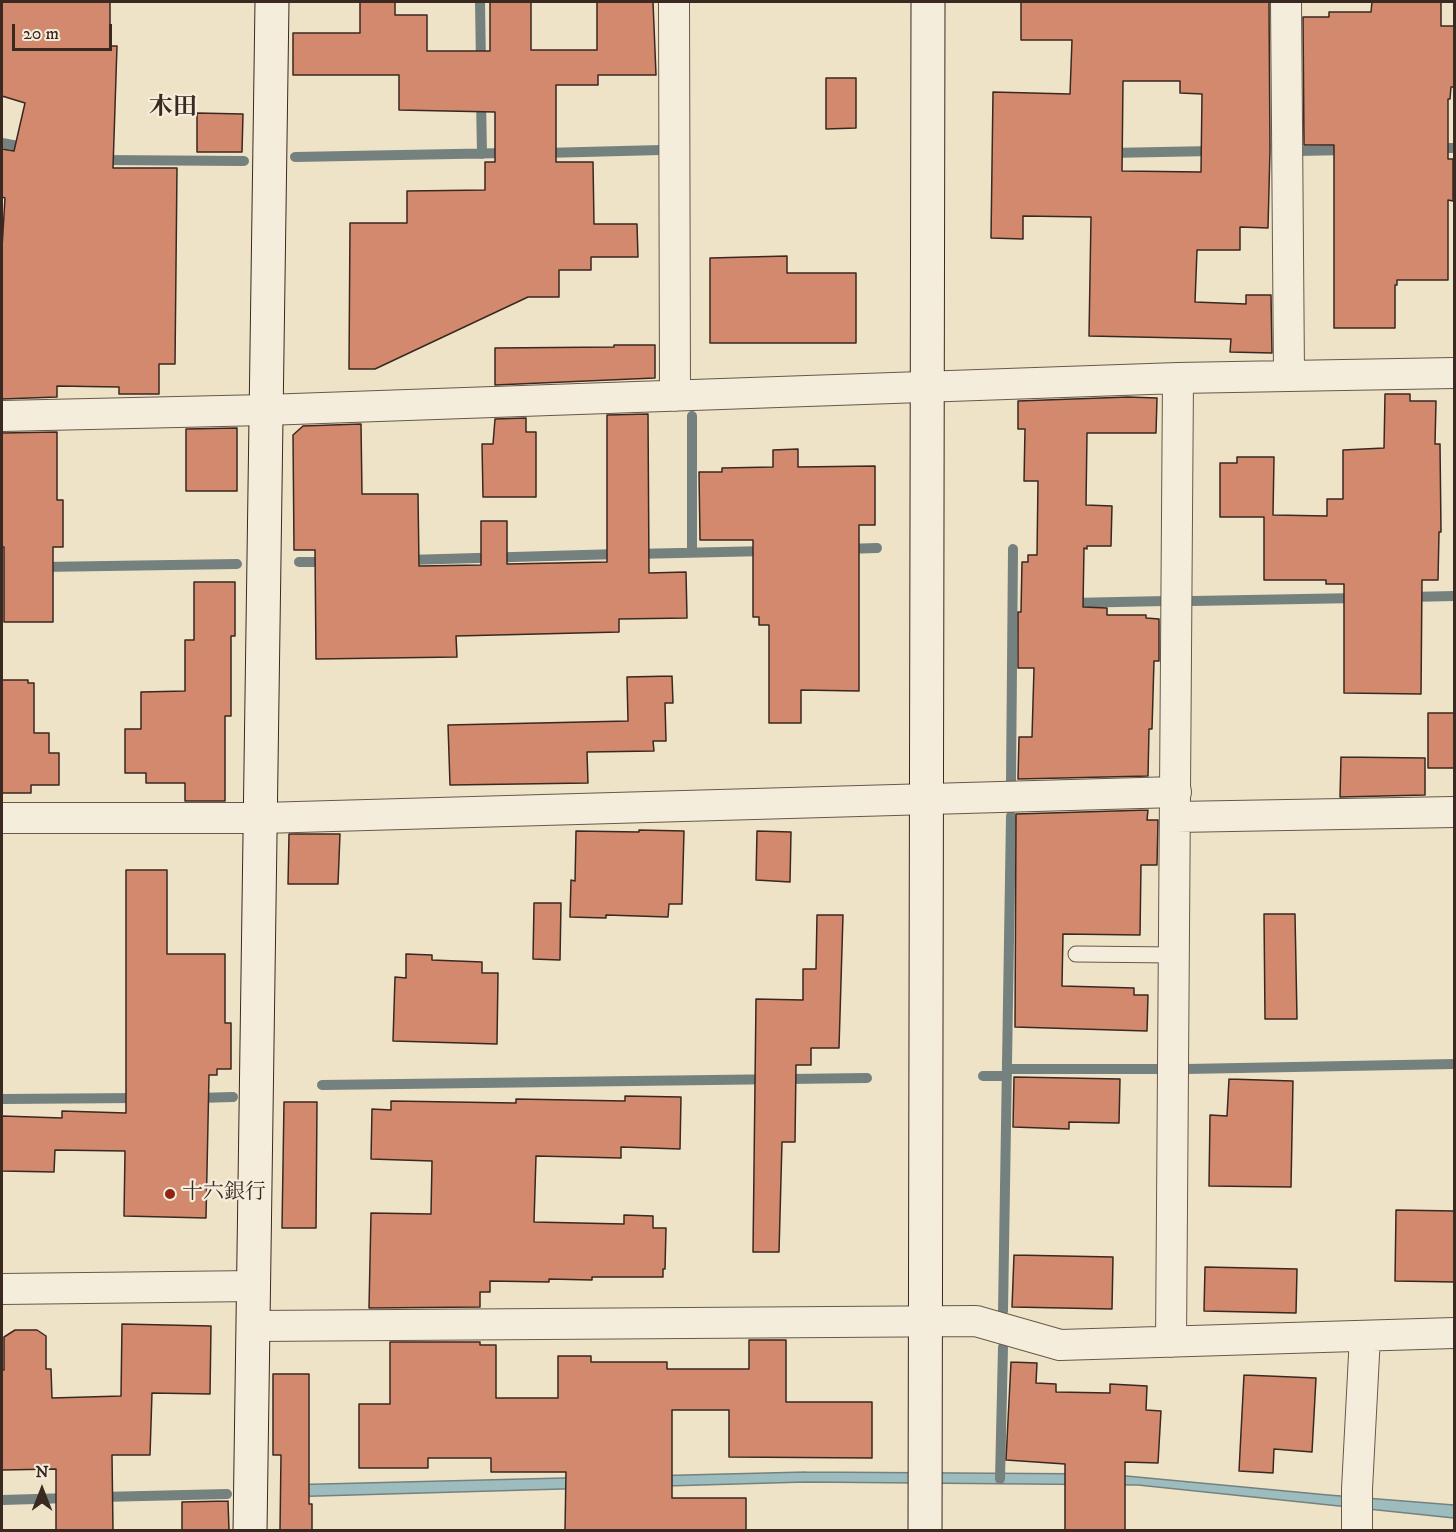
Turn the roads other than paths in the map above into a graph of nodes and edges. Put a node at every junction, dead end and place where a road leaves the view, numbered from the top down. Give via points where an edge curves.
1 (272, 2) edge
2 (674, 2) edge
3 (928, 2) edge
4 (1286, 2) edge
5 (1455, 373) edge
6 (1289, 375) junction
7 (1178, 378) junction
8 (927, 386) junction
9 (675, 396) junction
10 (265, 410) junction
11 (2, 416) edge
12 (926, 799) junction
13 (1176, 804) junction
14 (1455, 812) edge
15 (2, 818) edge
16 (262, 818) junction
17 (1076, 954) dead end
18 (1175, 955) junction
19 (255, 1286) junction
20 (2, 1289) edge
21 (926, 1321) junction
22 (254, 1326) junction
23 (1455, 1333) edge
24 (1365, 1336) junction
25 (1171, 1342) junction
26 (1357, 1512) edge
27 (250, 1530) edge
28 (925, 1530) edge

1 - 10 street
2 - 9 street
3 - 8 street
4 - 6 street
5 - 6 street
6 - 7 street
7 - 8 street
7 - 13 street
8 - 9 street
8 - 12 street
9 - 10 street
10 - 11 street
10 - 16 street
12 - 13 street
12 - 16 street
12 - 21 street
13 - 14 street
13 - 18 street
15 - 16 street
16 - 19 street
17 - 18 lane
18 - 25 street
19 - 20 street
19 - 22 street
21 - 22 street
21 - 25 street via 976,1321 1060,1345
21 - 28 street
22 - 27 street
23 - 24 street
24 - 25 street
24 - 26 street

